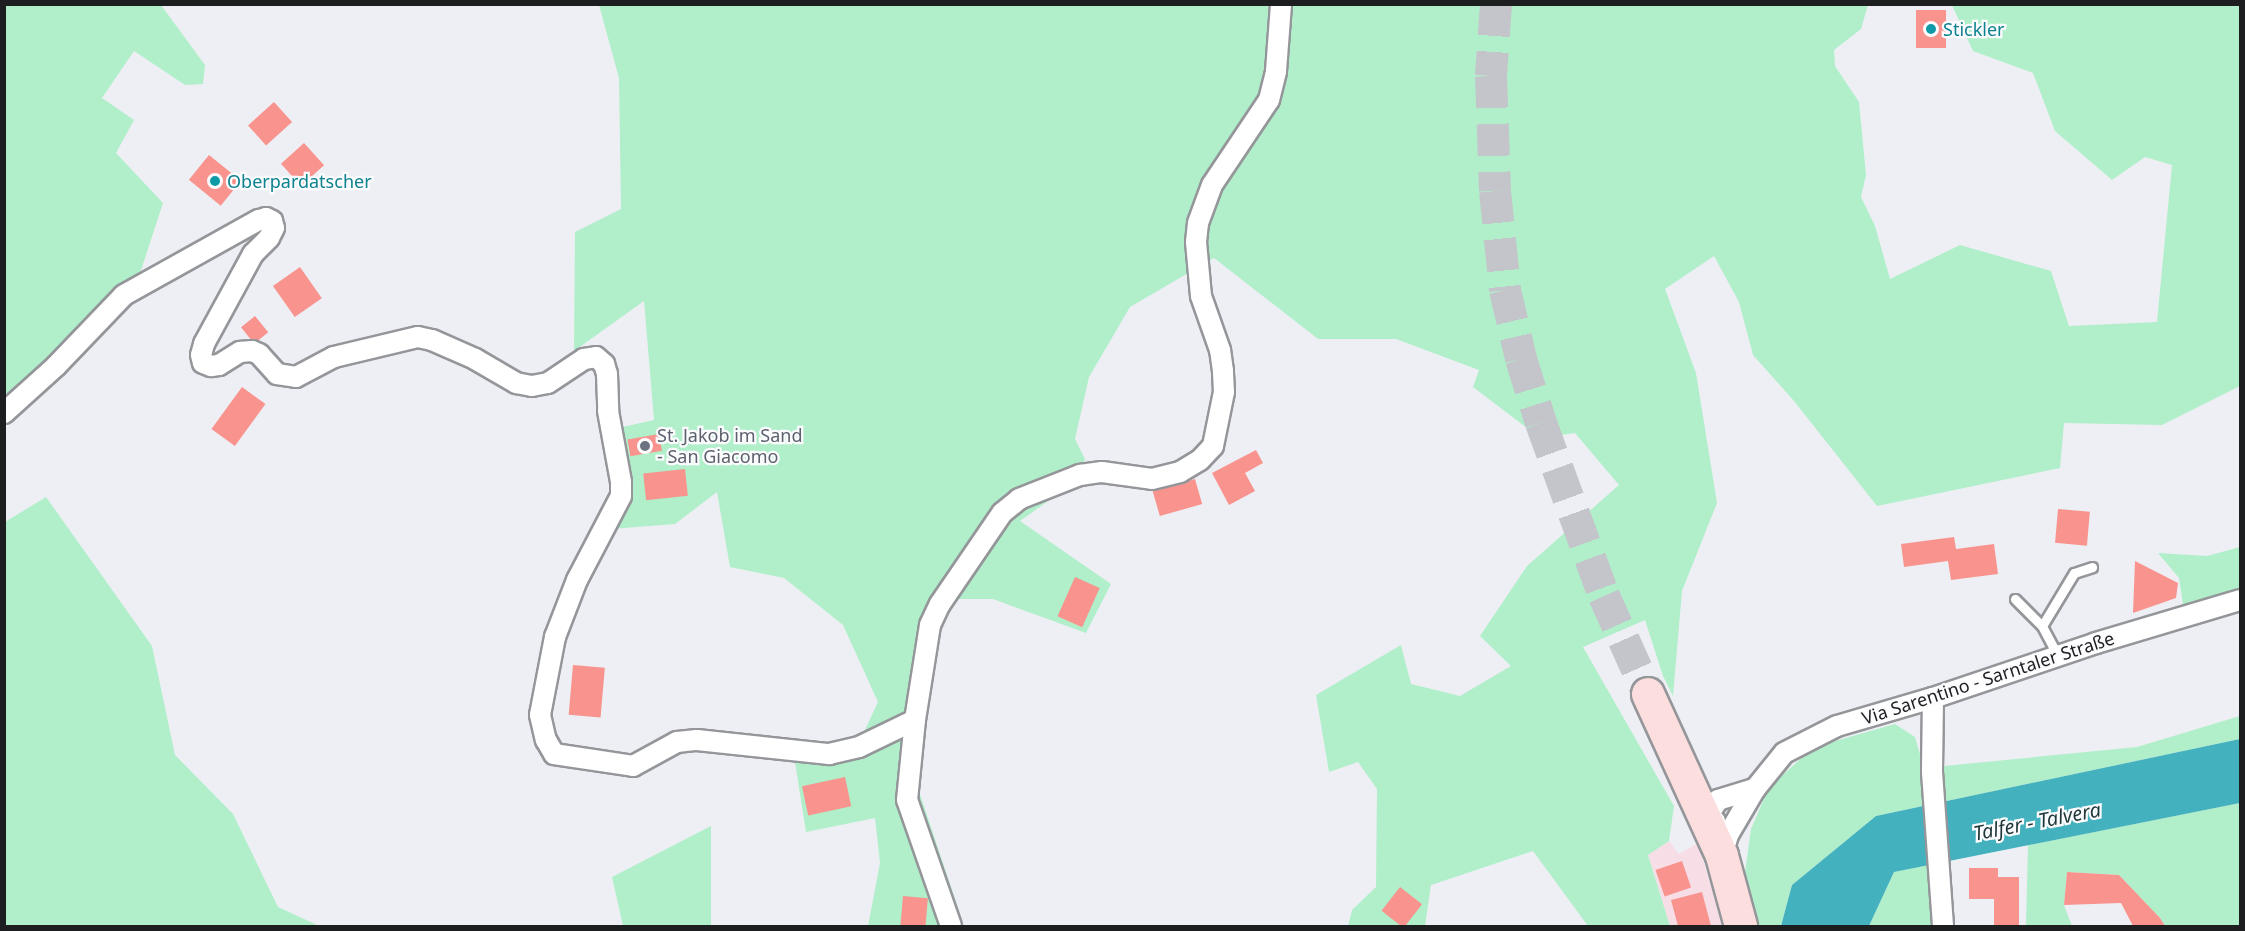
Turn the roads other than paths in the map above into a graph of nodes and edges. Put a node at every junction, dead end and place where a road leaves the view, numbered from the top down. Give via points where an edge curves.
1 (1281, 4) edge
2 (4, 413) edge
3 (2092, 567) dead end
4 (2015, 598) dead end
5 (2241, 600) edge
6 (2042, 626) junction
7 (2058, 656) junction
8 (1648, 694) tunnel mouth
9 (1933, 698) junction
10 (915, 720) junction
11 (1755, 789) junction
12 (1712, 809) junction
13 (1737, 821) junction
14 (1722, 856) junction
15 (951, 927) edge
16 (1741, 927) edge
17 (1943, 927) edge

1 - 10 street via 1276,71 1269,100 1212,185 1198,223 1201,296 1220,350 1223,371 1224,392 1213,446 1180,472 1152,479 1102,472 1080,475 1036,490 1002,513 940,604 930,626
2 - 10 street via 124,296 266,218 274,228 253,254 204,344 202,363 219,365 240,352 252,351 277,374 296,377 334,357 418,338 432,340 516,383 532,386 548,383 584,359 596,357 604,364 621,496 577,580 555,637 540,715 554,754 633,766 677,742 697,740 830,754 859,747
3 - 6 lane via 2074,573
4 - 6 lane
5 - 7 street, Via Sarentino - Sarntaler Straße
6 - 7 lane
7 - 9 street, Via Sarentino - Sarntaler Straße
8 - 12 main road via 1690,783
9 - 11 street, Via Sarentino - Sarntaler Straße via 1838,726 1784,753
9 - 17 street via 1932,772
10 - 15 street via 907,800
11 - 12 street
11 - 13 street, Via Sarentino - Sarntaler Straße
12 - 13 street via 1721,823
12 - 14 main road
13 - 14 street, Via Sarentino - Sarntaler Straße
14 - 16 main road

